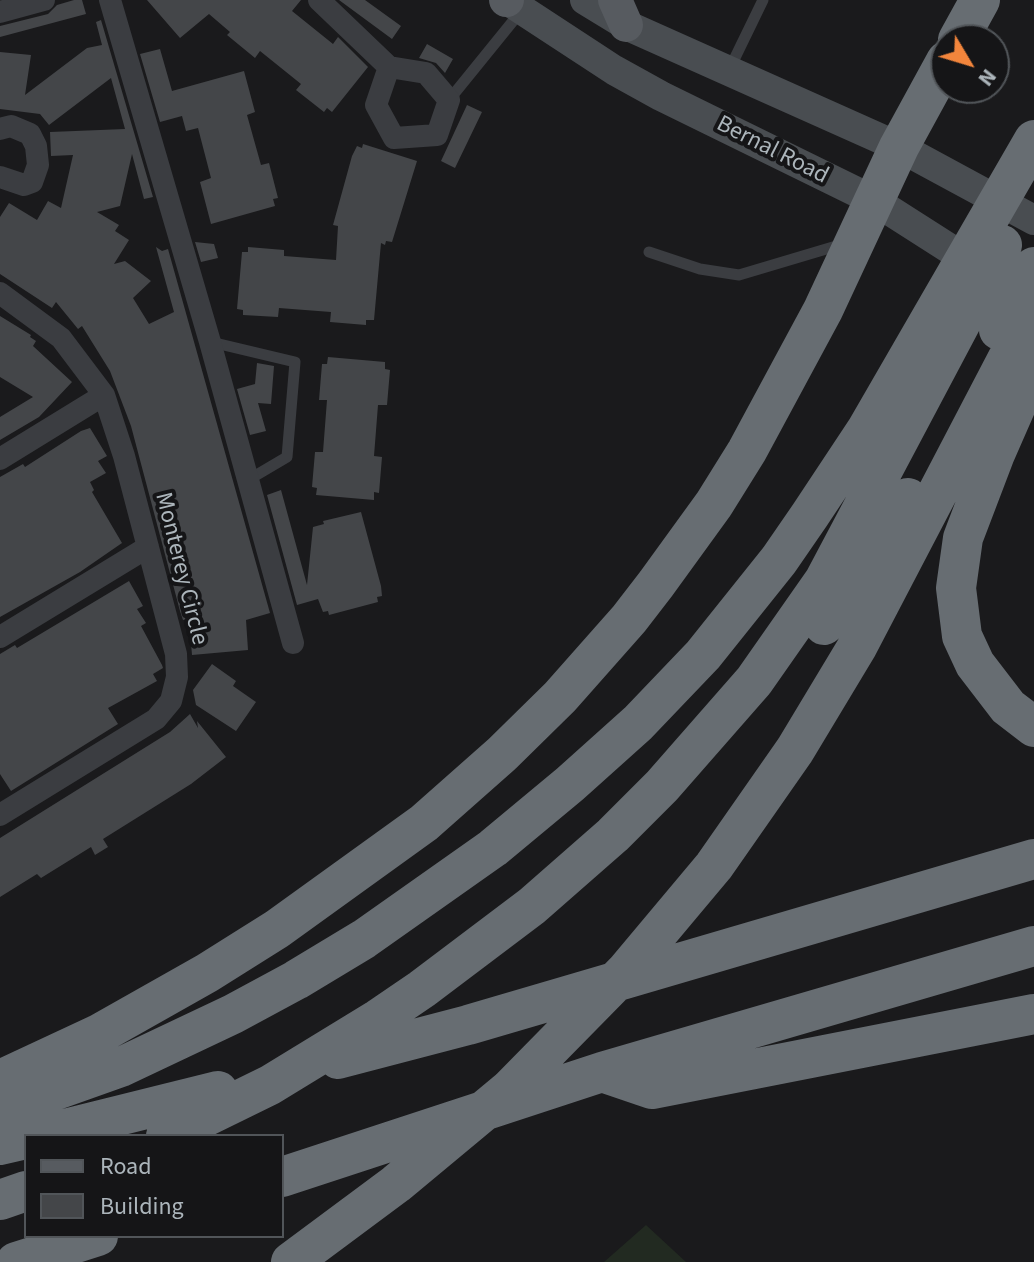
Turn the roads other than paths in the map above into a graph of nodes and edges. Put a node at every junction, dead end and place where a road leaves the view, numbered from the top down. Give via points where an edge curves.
1 (44, 0) edge
2 (110, 0) edge
3 (319, 0) edge
4 (585, 0) edge
5 (763, 0) edge
6 (980, 0) edge
7 (510, 3) edge
8 (0, 12) edge
9 (620, 13) edge
10 (967, 24) edge
11 (389, 67) junction
12 (728, 72) junction
13 (930, 90) edge
14 (449, 100) junction
15 (0, 129) edge
16 (899, 147) junction
17 (1029, 163) edge
18 (0, 177) edge
19 (875, 201) junction
20 (1034, 220) edge
21 (855, 241) junction
22 (649, 252) dead end
23 (1034, 267) edge
24 (0, 293) edge
25 (1034, 307) edge
26 (997, 339) edge
27 (210, 342) junction
28 (104, 395) junction
29 (0, 459) edge
30 (248, 480) junction
31 (148, 547) junction
32 (0, 637) edge
33 (293, 643) dead end
34 (1034, 727) edge
35 (0, 815) edge
36 (1034, 859) edge
37 (539, 914) junction
38 (1034, 946) edge
39 (1034, 1014) edge
40 (602, 1072) junction
41 (0, 1080) edge
42 (0, 1110) edge
43 (45, 1134) edge
44 (170, 1134) edge
45 (217, 1134) edge
46 (24, 1139) edge
47 (0, 1145) edge
48 (284, 1176) edge
49 (24, 1192) edge
50 (0, 1200) edge
51 (24, 1213) edge
52 (0, 1221) edge
53 (92, 1238) edge
54 (296, 1259) edge
55 (16, 1262) edge

1 - 8 street
2 - 27 street
3 - 11 street
4 - 9 main road
5 - 12 lane
6 - 10 highway
7 - 14 lane
7 - 19 main road, Bernal Road via 661,96
9 - 12 main road
11 - 14 street via 426,73
11 - 14 street via 376,105 394,138 437,135
12 - 16 main road
13 - 16 highway
15 - 18 street via 11,126 30,134 38,165 32,182 24,185
16 - 19 highway
16 - 20 main road
17 - 26 highway
19 - 21 highway
19 - 25 main road, Bernal Road
21 - 22 lane via 739,275
21 - 41 highway via 778,395 714,504 629,619 502,754 424,823 277,929 111,1027
23 - 26 highway
24 - 28 street, Monterey Circle via 61,338
25 - 26 highway
26 - 34 highway via 995,454 963,538 956,588 962,636 975,664 1008,707
26 - 37 highway via 754,681
26 - 42 highway via 867,429 771,570 703,655 570,784 442,886 364,939 233,1014 121,1067
26 - 54 highway via 857,647 795,750 714,866 626,971 537,1064 438,1151
27 - 30 street
27 - 30 lane via 295,362 287,457
28 - 29 street
28 - 31 street, Monterey Circle
30 - 33 street
31 - 32 street
31 - 35 street, Monterey Circle via 176,654 171,701 138,732
36 - 43 highway via 468,1025
37 - 44 highway via 270,1085
37 - 45 highway via 499,960 371,1049
38 - 40 highway
39 - 40 highway via 652,1089
40 - 48 highway
46 - 47 highway
49 - 50 highway
51 - 52 highway
53 - 55 highway

